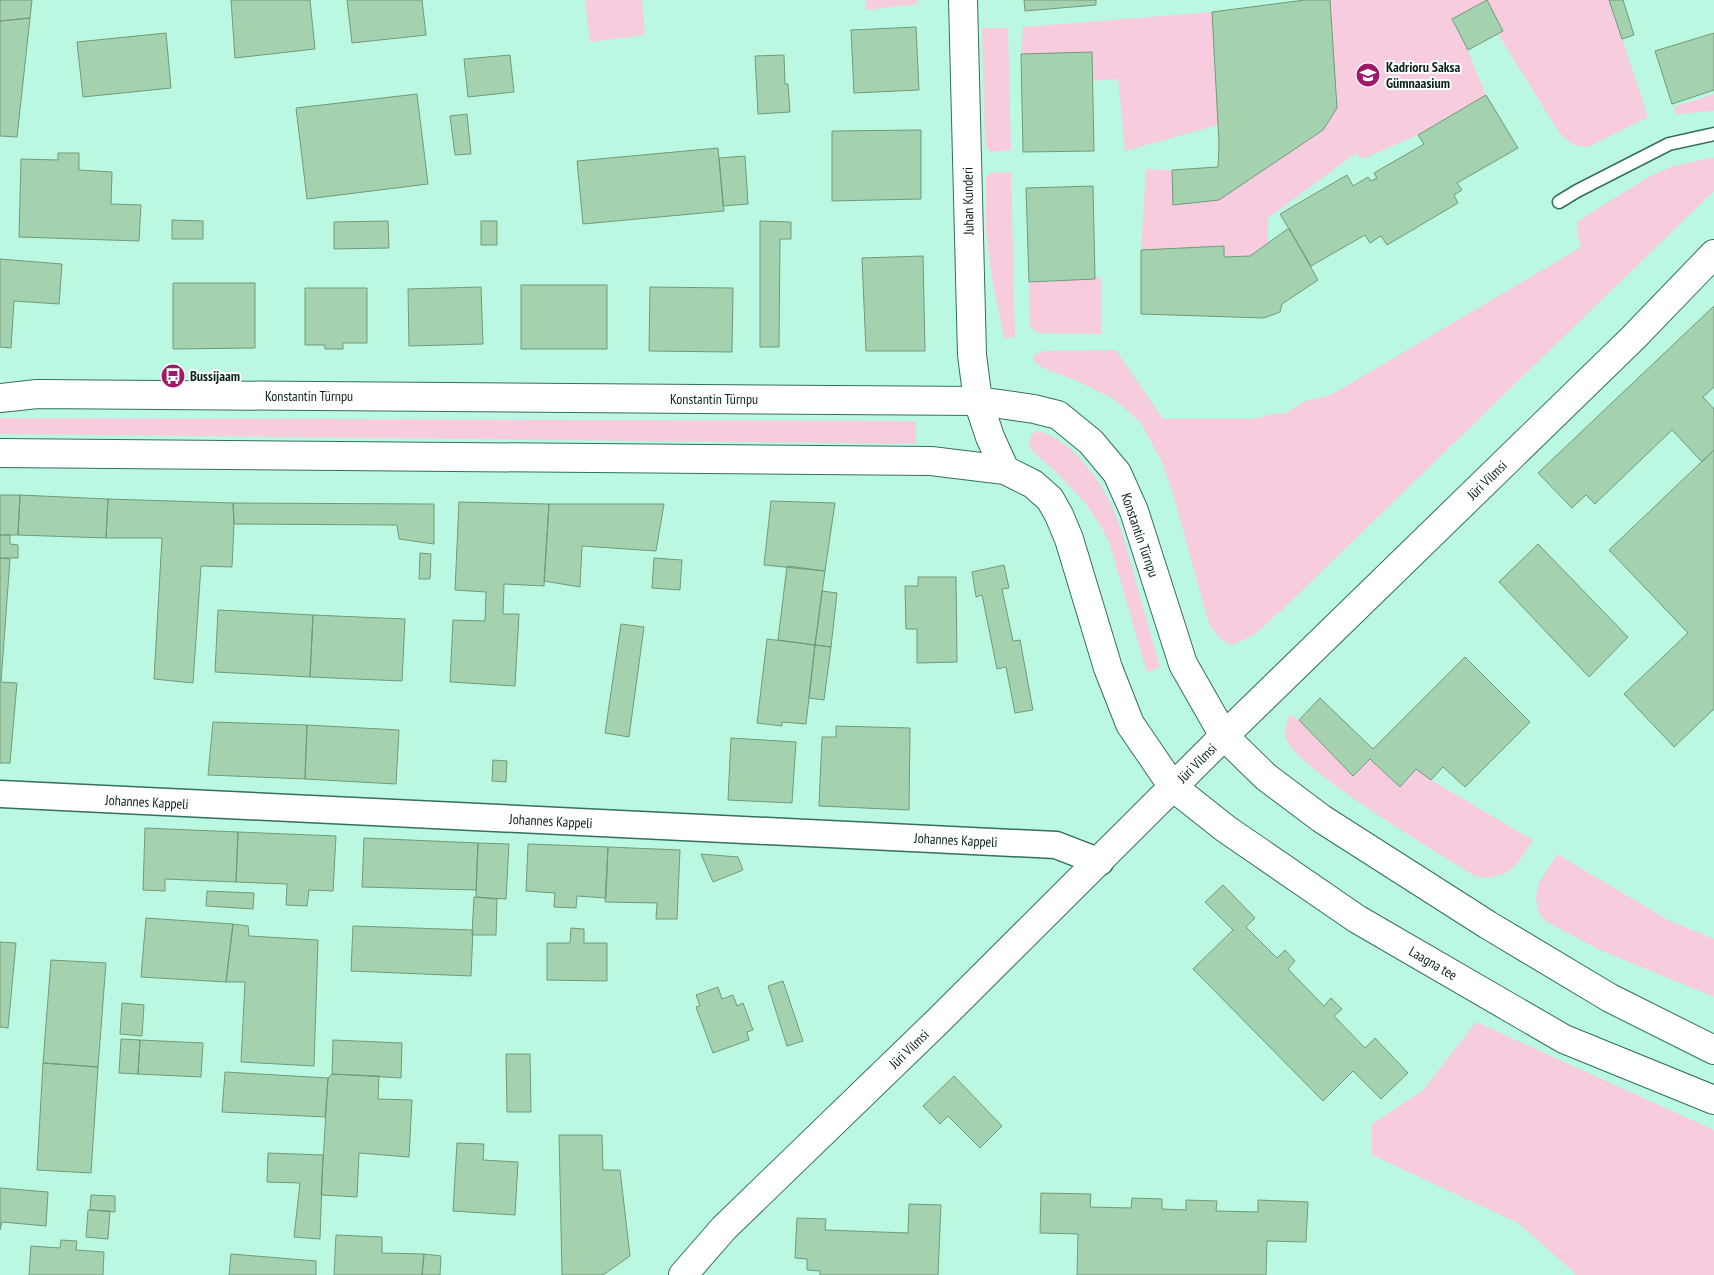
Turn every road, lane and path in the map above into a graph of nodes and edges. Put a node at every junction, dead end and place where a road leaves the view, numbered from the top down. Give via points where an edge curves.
1 (963, 0) edge
2 (1714, 134) edge
3 (1559, 202) dead end
4 (1714, 254) edge
5 (0, 398) edge
6 (978, 401) junction
7 (0, 453) edge
8 (1005, 470) junction
9 (1224, 736) junction
10 (1173, 787) junction
11 (0, 794) edge
12 (1100, 862) junction
13 (1714, 1050) edge
14 (1714, 1100) edge
15 (683, 1275) edge

1 - 6 main road, Juhan Kunderi via 972,355
2 - 3 lane via 1669,144
4 - 9 main road, Jüri Vilmsi via 1633,338
5 - 6 main road, Konstantin Türnpu via 37,394
6 - 8 main road, Juhan Kunderi
6 - 9 main road, Konstantin Türnpu via 1058,415 1091,442 1117,473 1134,511 1183,664
7 - 8 main road via 931,461
8 - 10 main road via 1033,484 1050,499 1059,515 1069,538 1108,668 1130,724
9 - 10 main road, Jüri Vilmsi
9 - 13 main road via 1266,777 1322,819 1610,998
10 - 12 main road, Jüri Vilmsi
10 - 14 main road, Laagna tee via 1226,829 1357,919 1564,1039
11 - 12 street, Johannes Kappeli via 1056,845
12 - 15 main road, Jüri Vilmsi via 724,1228

